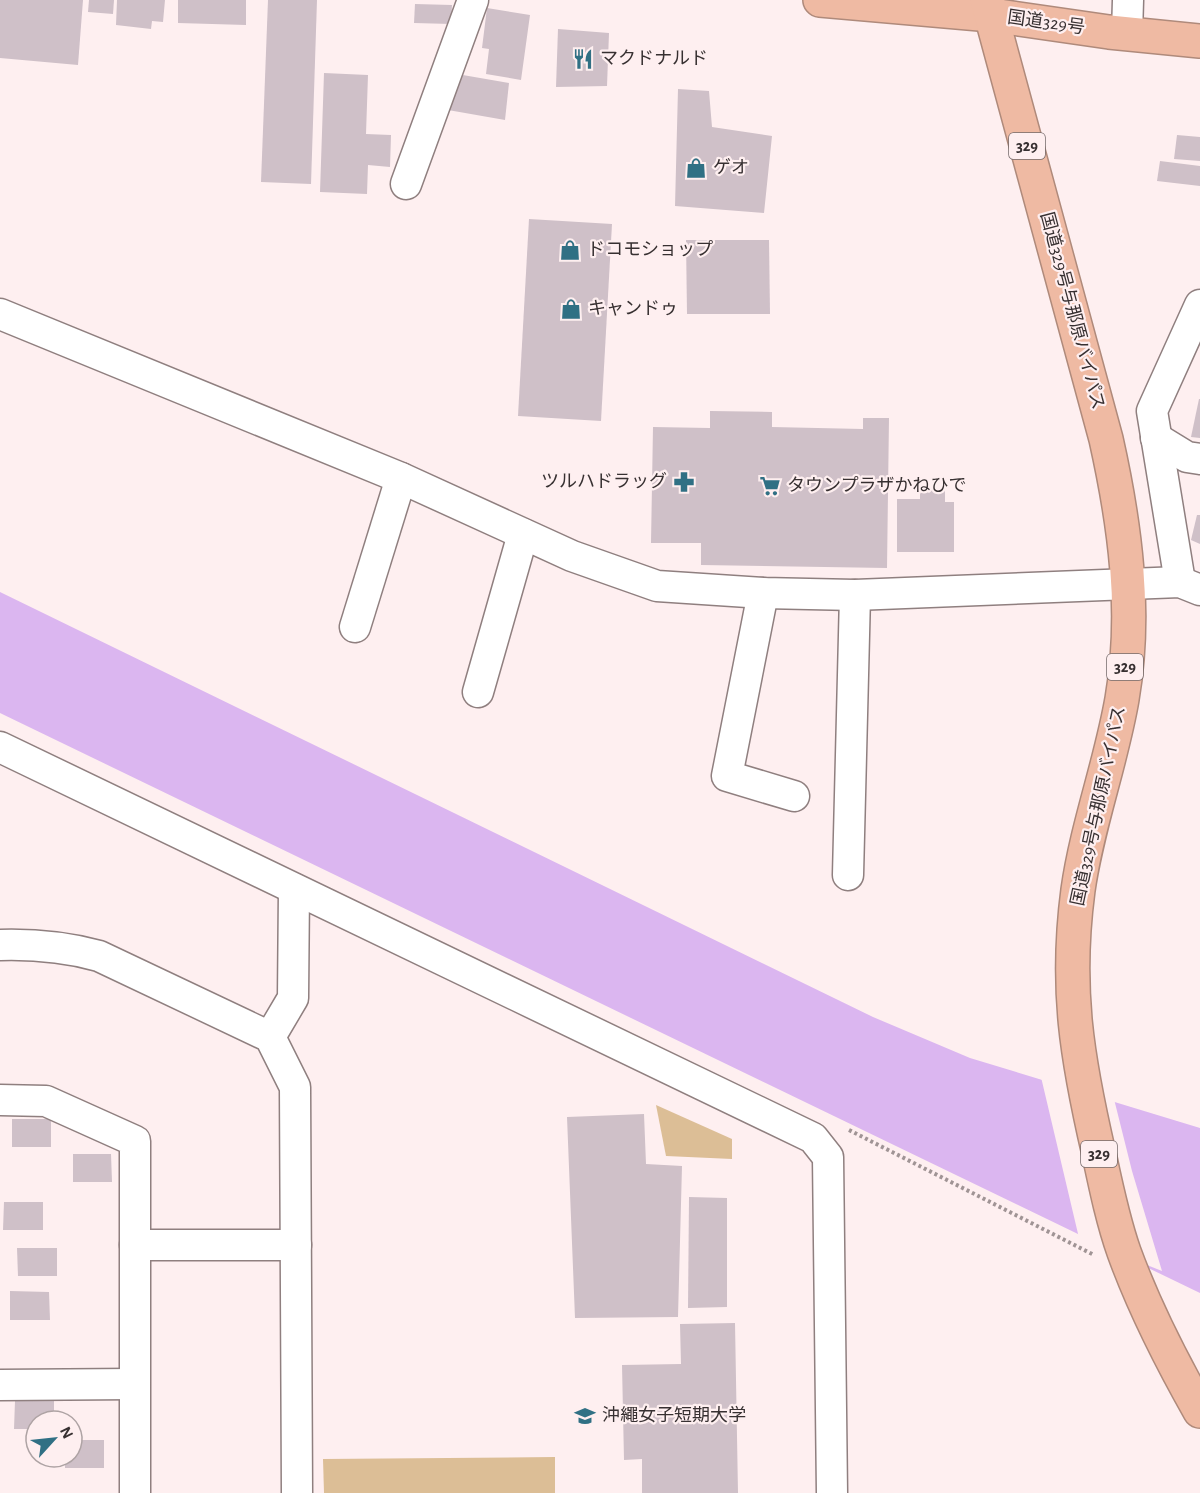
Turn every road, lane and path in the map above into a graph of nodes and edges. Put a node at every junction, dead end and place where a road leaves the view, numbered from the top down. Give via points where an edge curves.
1 (473, 0) edge
2 (820, 0) edge
3 (1128, 0) edge
4 (986, 5) edge
5 (1127, 34) junction
6 (1200, 41) edge
7 (406, 184) dead end
8 (1200, 305) edge
9 (0, 314) edge
10 (1156, 438) junction
11 (1200, 459) edge
12 (400, 478) junction
13 (523, 534) junction
14 (1128, 584) junction
15 (1190, 586) edge
16 (763, 593) junction
17 (855, 595) junction
18 (355, 627) dead end
19 (478, 692) dead end
20 (0, 747) edge
21 (794, 796) dead end
22 (848, 875) dead end
23 (294, 889) junction
24 (0, 945) edge
25 (270, 1037) junction
26 (0, 1100) edge
27 (849, 1130) dead end
28 (135, 1245) junction
29 (296, 1245) junction
30 (1109, 1253) junction
31 (0, 1384) edge
32 (134, 1384) junction
33 (1200, 1411) edge
34 (135, 1493) edge
35 (297, 1493) edge
36 (832, 1493) edge

1 - 7 street
2 - 4 highway, 国道329号
3 - 5 street
4 - 5 highway, 国道329号
4 - 14 highway, 国道329号与那原バイパス / 329 via 1106,439 1118,490
5 - 6 highway, 国道329号
8 - 10 street via 1152,411
9 - 12 street
10 - 11 street via 1187,457
10 - 15 street
12 - 13 street
12 - 18 street
13 - 16 street via 657,586
13 - 19 street
14 - 15 street
14 - 17 street
14 - 30 highway, 国道329号与那原バイパス / 329 via 1122,697 1079,888 1072,982 1078,1058
16 - 17 street
16 - 21 street via 727,776
17 - 22 street
20 - 23 street
23 - 25 street via 293,999
23 - 36 street via 813,1138 828,1157
24 - 25 street via 33,944 99,956
25 - 29 street via 295,1087
26 - 28 street via 46,1101 135,1141
27 - 30 path
28 - 29 street
28 - 32 street
29 - 35 street
30 - 33 highway, 国道329号与那原バイパス / 329 via 1149,1312
31 - 32 street
32 - 34 street

